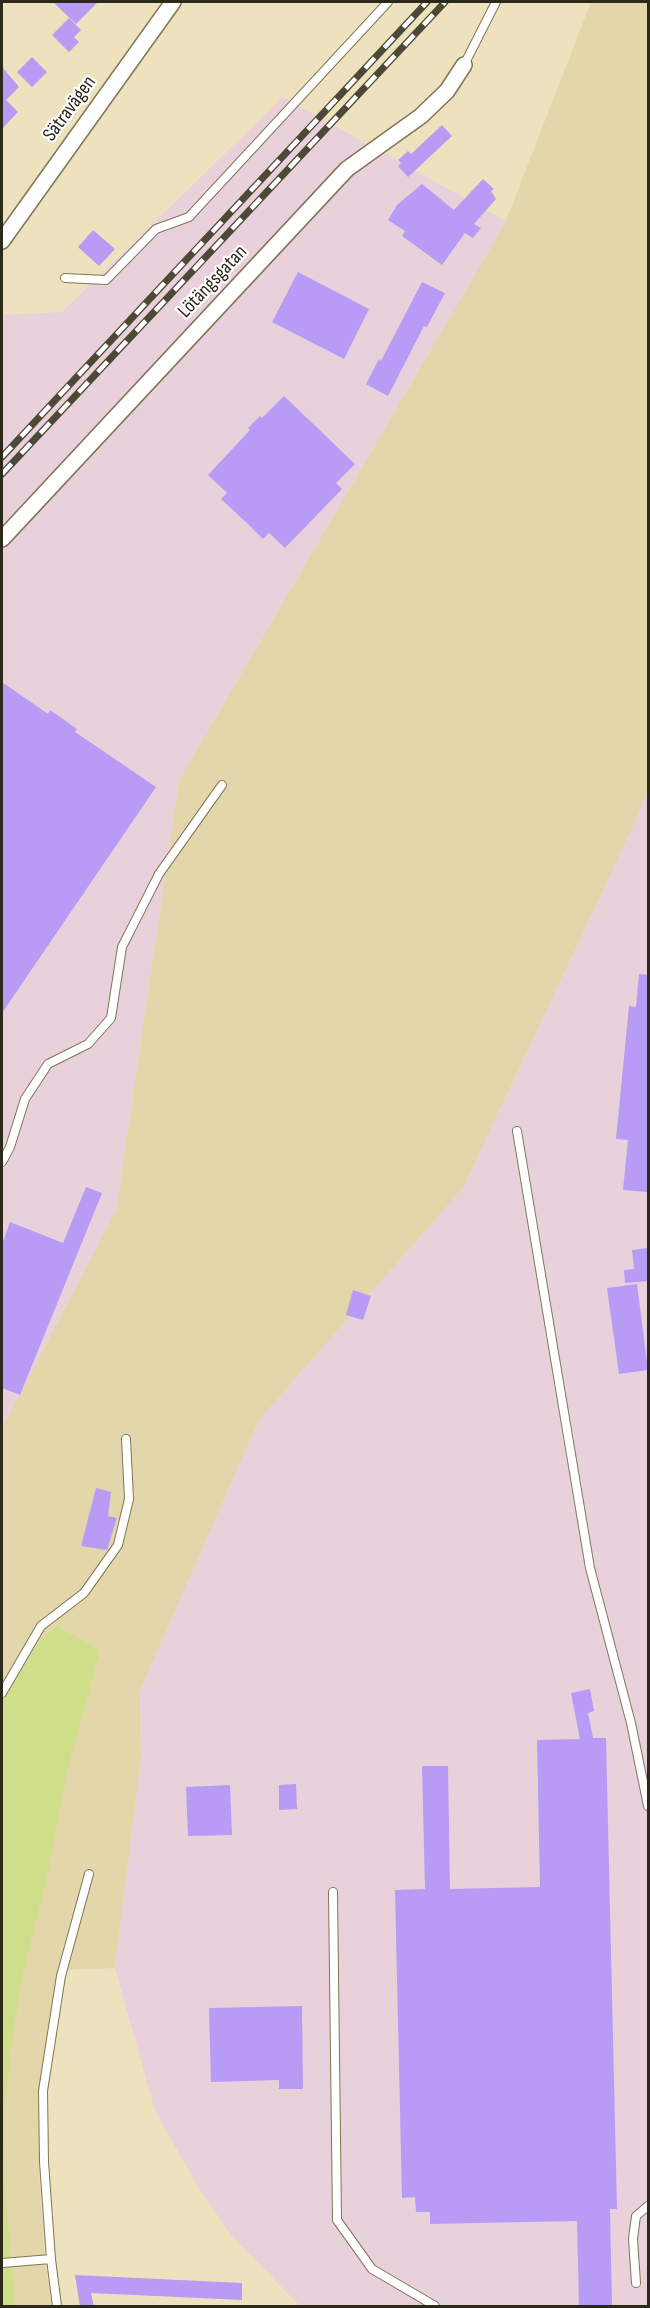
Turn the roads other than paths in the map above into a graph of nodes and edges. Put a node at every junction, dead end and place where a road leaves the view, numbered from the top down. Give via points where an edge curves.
1 (173, 2) edge
2 (388, 2) edge
3 (496, 2) edge
4 (464, 65) joint
5 (2, 241) edge
6 (65, 278) dead end
7 (2, 539) edge
8 (222, 785) dead end
9 (517, 1131) dead end
10 (2, 1162) edge
11 (126, 1439) dead end
12 (2, 1693) edge
13 (648, 1806) edge
14 (89, 1874) dead end
15 (333, 1892) dead end
16 (648, 2206) edge
17 (51, 2259) junction
18 (2, 2263) edge
19 (636, 2283) dead end
20 (57, 2307) edge
21 (435, 2307) edge

1 - 5 street, Sätravägen
2 - 6 lane via 189,217 156,229 106,280
3 - 4 lane
4 - 7 street, Lötängsgatan via 447,91 421,116 347,169
8 - 10 lane via 159,874 122,947 111,1018 88,1044 48,1064 25,1099
9 - 13 lane via 590,1568 631,1723
11 - 12 lane via 129,1499 118,1545 84,1593 41,1626
14 - 17 lane via 61,1976 43,2091
15 - 21 lane via 337,2220 372,2269
16 - 19 lane via 636,2216
17 - 18 lane
17 - 20 lane

